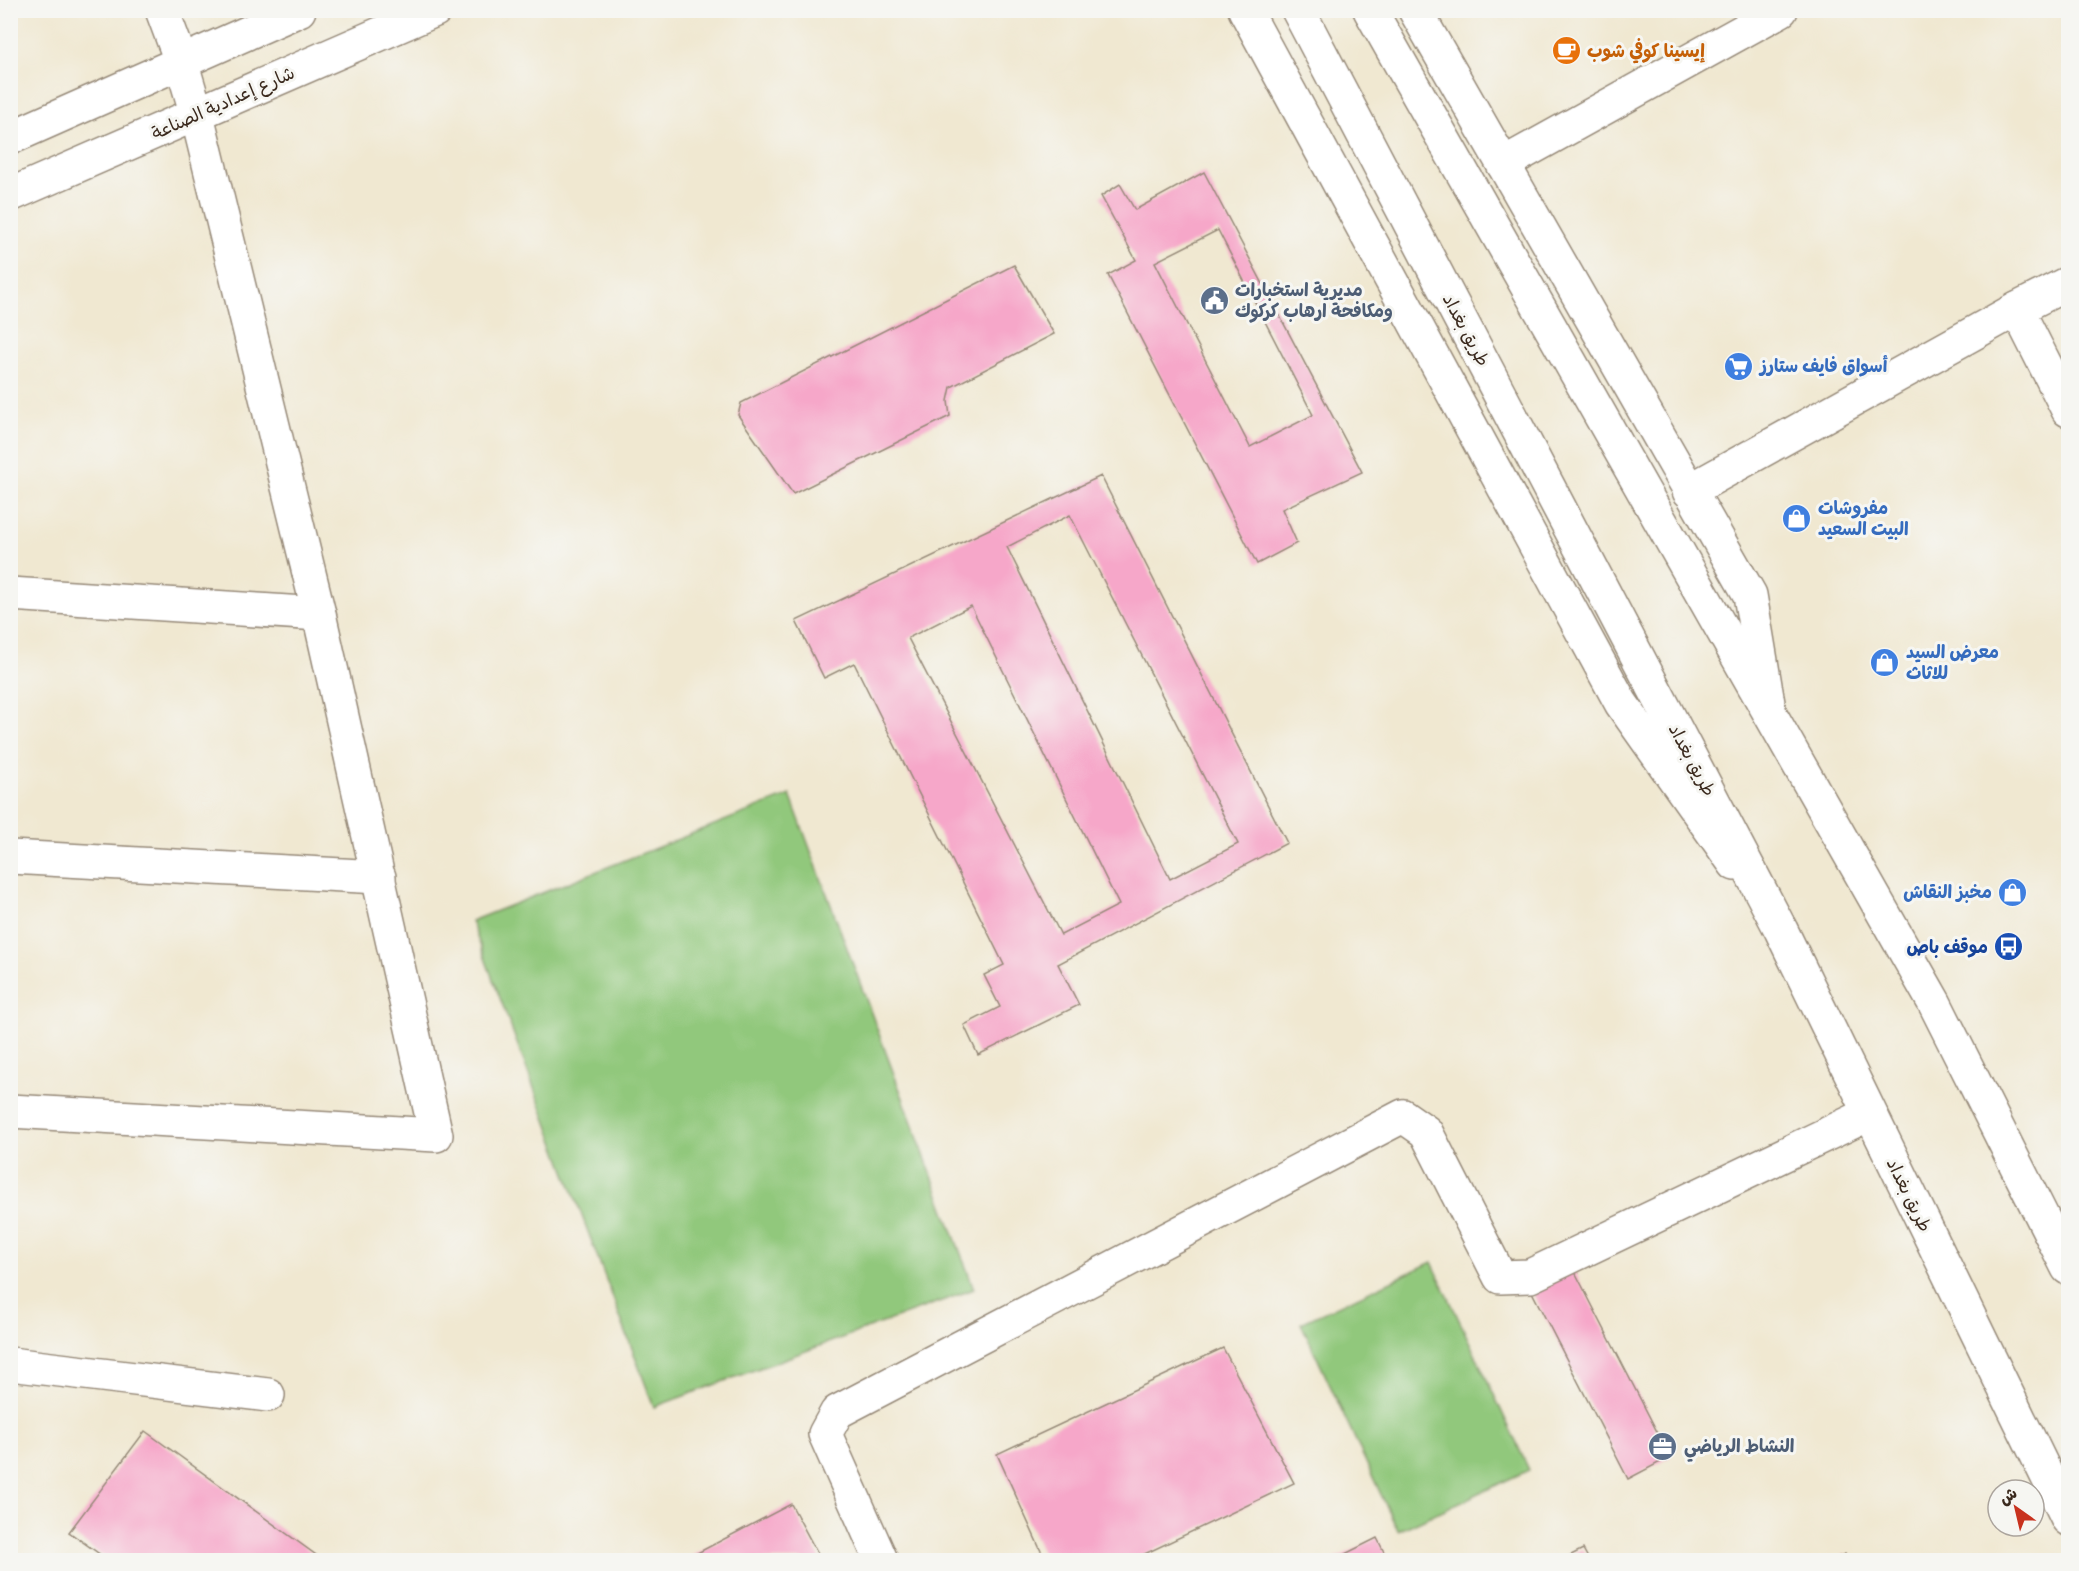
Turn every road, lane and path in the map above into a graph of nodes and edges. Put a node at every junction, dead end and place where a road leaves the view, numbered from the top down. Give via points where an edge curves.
1 (162, 10) edge
2 (299, 10) edge
3 (435, 10) edge
4 (1245, 10) edge
5 (1298, 10) edge
6 (1370, 10) edge
7 (1415, 10) edge
8 (1781, 10) edge
9 (182, 61) junction
10 (197, 115) junction
11 (10, 138) edge
12 (1503, 164) junction
13 (10, 195) edge
14 (2068, 283) edge
15 (2017, 309) junction
16 (2068, 410) edge
17 (1689, 491) junction
18 (10, 594) edge
19 (319, 614) junction
20 (1769, 709) junction
21 (10, 857) edge
22 (379, 877) junction
23 (1781, 930) junction
24 (10, 1111) edge
25 (1869, 1114) junction
26 (2068, 1268) edge
27 (10, 1364) edge
28 (268, 1395) dead end
29 (2068, 1519) edge
30 (881, 1560) edge

1 - 9 street
2 - 9 street
3 - 10 street, شارع إعدادية الصناعة
4 - 23 street via 1621,703
5 - 23 street, طريق بغداد
6 - 20 street
7 - 12 street
8 - 12 street
9 - 10 street
9 - 11 street
10 - 13 street, شارع إعدادية الصناعة
10 - 19 street
12 - 17 street
14 - 15 street
15 - 16 street
15 - 17 street
17 - 20 street via 1750,596
18 - 19 street
19 - 22 street
20 - 26 street via 1935,1004
21 - 22 street
22 - 24 street via 436,1135
23 - 25 street, طريق بغداد
25 - 29 street, طريق بغداد
25 - 30 street via 1530,1276 1500,1277 1426,1132 1403,1116 837,1412 825,1434
27 - 28 street

